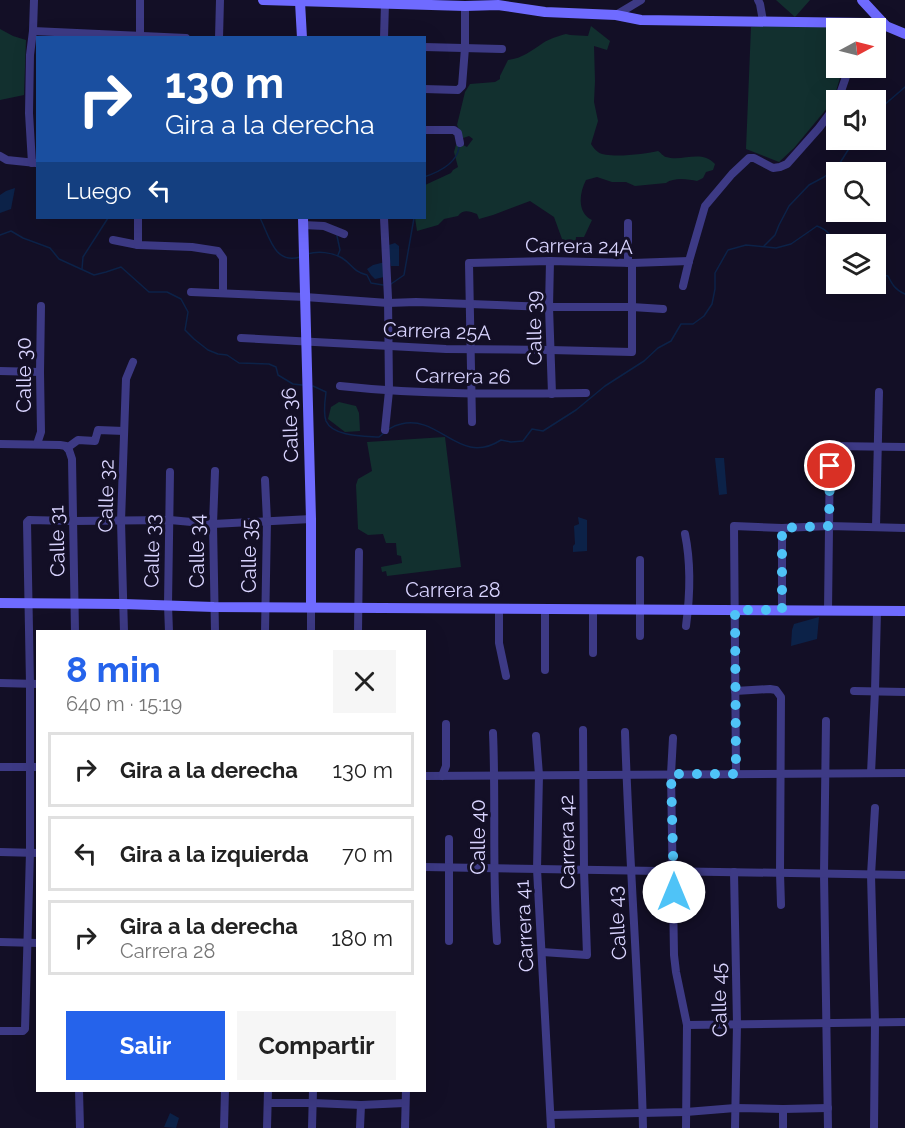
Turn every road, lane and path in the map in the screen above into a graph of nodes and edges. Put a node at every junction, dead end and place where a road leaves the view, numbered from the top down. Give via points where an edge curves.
1 (34, 0) edge
2 (140, 0) edge
3 (220, 0) edge
4 (263, 0) edge
5 (641, 0) edge
6 (758, 0) edge
7 (862, 0) edge
8 (300, 2) junction
9 (385, 3) junction
10 (497, 3) edge
11 (465, 6) junction
12 (616, 15) junction
13 (879, 18) edge
14 (763, 21) junction
15 (826, 24) edge
16 (886, 26) edge
17 (33, 31) junction
18 (905, 34) edge
19 (122, 36) edge
20 (140, 36) edge
21 (219, 36) edge
22 (302, 36) edge
23 (384, 36) edge
24 (426, 47) edge
25 (465, 48) junction
26 (502, 49) dead end
27 (426, 88) edge
28 (826, 118) edge
29 (426, 130) edge
30 (460, 143) dead end
31 (0, 156) edge
32 (35, 163) edge
33 (138, 219) edge
34 (384, 219) edge
35 (303, 221) edge
36 (628, 224) dead end
37 (344, 234) dead end
38 (113, 240) dead end
39 (138, 245) junction
40 (550, 261) junction
41 (689, 261) junction
42 (630, 263) junction
43 (683, 286) dead end
44 (191, 292) dead end
45 (223, 293) junction
46 (305, 297) junction
47 (388, 300) junction
48 (470, 304) junction
49 (41, 306) dead end
50 (549, 307) junction
51 (632, 307) junction
52 (663, 309) dead end
53 (242, 338) dead end
54 (306, 342) junction
55 (388, 346) junction
56 (470, 350) junction
57 (550, 350) junction
58 (133, 362) dead end
59 (0, 371) edge
60 (40, 372) junction
61 (340, 386) dead end
62 (389, 391) junction
63 (879, 392) dead end
64 (586, 393) dead end
65 (472, 394) junction
66 (552, 394) junction
67 (472, 422) dead end
68 (385, 430) dead end
69 (124, 431) junction
70 (0, 444) edge
71 (37, 444) junction
72 (878, 447) junction
73 (905, 447) edge
74 (68, 449) junction
75 (214, 471) dead end
76 (170, 472) dead end
77 (265, 480) dead end
78 (311, 519) junction
79 (170, 520) junction
80 (73, 521) junction
81 (120, 521) junction
82 (267, 521) junction
83 (213, 524) junction
84 (829, 526) junction
85 (876, 527) junction
86 (782, 528) junction
87 (905, 528) edge
88 (685, 534) dead end
89 (359, 552) dead end
90 (640, 560) dead end
91 (0, 603) edge
92 (30, 603) junction
93 (75, 603) junction
94 (123, 604) junction
95 (168, 605) junction
96 (265, 606) junction
97 (214, 607) junction
98 (311, 607) junction
99 (358, 607) junction
100 (499, 608) junction
101 (545, 609) junction
102 (593, 609) junction
103 (640, 609) junction
104 (688, 610) junction
105 (735, 610) junction
106 (782, 610) junction
107 (828, 611) junction
108 (877, 611) junction
109 (905, 611) edge
110 (686, 626) dead end
111 (75, 630) edge
112 (124, 630) edge
113 (169, 630) edge
114 (215, 630) edge
115 (265, 630) edge
116 (311, 630) edge
117 (358, 630) edge
118 (640, 636) dead end
119 (593, 653) dead end
120 (545, 670) dead end
121 (506, 676) dead end
122 (0, 683) edge
123 (34, 684) edge
124 (854, 690) dead end
125 (735, 691) junction
126 (875, 692) junction
127 (905, 692) edge
128 (826, 721) dead end
129 (446, 724) dead end
130 (583, 730) dead end
131 (625, 732) dead end
132 (493, 734) dead end
133 (536, 735) dead end
134 (673, 738) dead end
135 (0, 766) edge
136 (33, 767) edge
137 (871, 773) junction
138 (905, 773) edge
139 (671, 774) junction
140 (736, 774) junction
141 (781, 774) junction
142 (826, 774) junction
143 (495, 775) junction
144 (538, 775) junction
145 (583, 775) junction
146 (626, 775) junction
147 (426, 776) edge
148 (442, 776) junction
149 (875, 808) dead end
150 (449, 839) dead end
151 (0, 852) edge
152 (34, 853) edge
153 (426, 867) edge
154 (448, 867) junction
155 (495, 868) junction
156 (537, 869) junction
157 (584, 870) junction
158 (630, 870) junction
159 (674, 871) junction
160 (734, 872) junction
161 (780, 873) junction
162 (824, 874) junction
163 (871, 875) junction
164 (905, 875) edge
165 (781, 905) dead end
166 (449, 940) dead end
167 (497, 941) dead end
168 (0, 942) edge
169 (27, 943) junction
170 (36, 943) edge
171 (542, 952) junction
172 (875, 1022) junction
173 (905, 1022) edge
174 (826, 1023) junction
175 (737, 1024) junction
176 (687, 1025) junction
177 (0, 1031) edge
178 (79, 1092) edge
179 (225, 1092) edge
180 (268, 1092) edge
181 (313, 1092) edge
182 (406, 1092) edge
183 (268, 1103) junction
184 (313, 1103) junction
185 (405, 1103) junction
186 (362, 1105) junction
187 (735, 1108) junction
188 (828, 1108) junction
189 (783, 1109) junction
190 (642, 1112) junction
191 (686, 1112) junction
192 (550, 1114) junction
193 (80, 1128) edge
194 (224, 1128) edge
195 (267, 1128) edge
196 (312, 1128) edge
197 (360, 1128) edge
198 (405, 1128) edge
199 (550, 1128) edge
200 (643, 1128) edge
201 (687, 1128) edge
202 (735, 1128) edge
203 (783, 1128) edge
204 (828, 1128) edge
205 (874, 1128) edge

1 - 17 street
2 - 20 street
3 - 21 street
4 - 8 street
5 - 12 street
6 - 14 street
7 - 13 street
8 - 9 street
8 - 22 street
9 - 11 street
9 - 23 street
10 - 11 street
10 - 12 street via 545,12
11 - 25 street
12 - 14 street via 641,20
14 - 15 street
16 - 18 street
17 - 19 street
17 - 32 street via 29,113
24 - 25 street
25 - 26 street
25 - 27 street via 461,89
28 - 41 street via 787,164 773,168 749,158 732,174 705,206
29 - 30 street via 454,130
31 - 32 street
33 - 39 street
34 - 47 street
35 - 37 street
35 - 46 street, Calle 36
36 - 42 street
38 - 39 street
39 - 45 street via 218,251 223,258
40 - 42 street, Carrera 24A
40 - 48 street, Carrera 24A via 469,263
40 - 50 street, Calle 39
41 - 42 street, Carrera 24A
41 - 43 street
42 - 51 street
44 - 45 street
45 - 46 street
46 - 47 street
46 - 54 street, Calle 36
47 - 48 street
47 - 55 street
48 - 50 street
48 - 56 street
49 - 60 street, Calle 30
50 - 51 street
50 - 57 street, Calle 39
51 - 52 street
51 - 57 street, Carrera 25A via 632,352
53 - 54 street, Carrera 25A
54 - 55 street, Carrera 25A
54 - 78 street, Calle 36
55 - 56 street, Carrera 25A
55 - 62 street
56 - 57 street, Carrera 25A
56 - 65 street
57 - 66 street, Calle 39
58 - 69 street, Calle 32 via 126,379
59 - 60 street
60 - 71 street, Calle 30 via 41,432
61 - 62 street, Carrera 26
62 - 65 street, Carrera 26
62 - 68 street
63 - 72 street
64 - 66 street, Carrera 26
65 - 66 street, Carrera 26
65 - 67 street
69 - 74 street via 98,430 95,441 78,440
69 - 81 street, Calle 32
70 - 71 street
71 - 74 street
72 - 73 street
72 - 84 street via 830,446
72 - 85 street
74 - 80 street, Calle 31 via 72,459
75 - 83 street, Calle 34
76 - 79 street, Calle 33
77 - 82 street, Calle 35
78 - 82 street
78 - 98 street, Calle 36
79 - 81 street
79 - 83 street
79 - 95 street, Calle 33
80 - 81 street
80 - 92 street via 27,522
80 - 93 street, Calle 31
81 - 94 street, Calle 32
82 - 83 street
82 - 96 street, Calle 35
83 - 97 street, Calle 34
84 - 85 street
84 - 86 street
84 - 107 street
85 - 87 street
86 - 105 street via 734,526
86 - 106 street
88 - 104 street
89 - 99 street
90 - 103 street
91 - 92 street, Carrera 28
92 - 93 street, Carrera 28
92 - 123 street
93 - 94 street, Carrera 28
93 - 111 street, Calle 31
94 - 95 street, Carrera 28
94 - 112 street, Calle 32
95 - 97 street, Carrera 28
95 - 113 street, Calle 33
96 - 97 street, Carrera 28
96 - 98 street, Carrera 28
96 - 115 street, Calle 35
97 - 114 street, Calle 34
98 - 99 street, Carrera 28
98 - 116 street, Calle 36
99 - 100 street, Carrera 28
99 - 117 street
100 - 101 street, Carrera 28
100 - 121 street via 499,643
101 - 102 street, Carrera 28
101 - 120 street
102 - 103 street, Carrera 28
102 - 119 street
103 - 104 street, Carrera 28
103 - 118 street
104 - 105 street, Carrera 28
104 - 110 street
105 - 106 street, Carrera 28
105 - 125 street
106 - 107 street, Carrera 28
107 - 108 street, Carrera 28
108 - 109 street, Carrera 28
108 - 126 street
122 - 123 street
123 - 136 street
124 - 126 street
125 - 140 street
125 - 141 street via 770,688 781,697
126 - 127 street
126 - 137 street
128 - 142 street
129 - 148 street via 446,766
130 - 145 street, Carrera 42
131 - 146 street, Calle 43
132 - 143 street, Calle 40
133 - 144 street, Carrera 41
134 - 139 street
135 - 136 street
136 - 152 street
137 - 138 street
137 - 142 street
139 - 140 street
139 - 146 street
139 - 159 street
140 - 141 street
141 - 142 street
141 - 161 street
142 - 162 street
143 - 144 street
143 - 148 street
143 - 155 street, Calle 40
144 - 145 street
144 - 156 street, Carrera 41
145 - 146 street
145 - 157 street, Carrera 42
146 - 158 street, Calle 43
147 - 148 street
149 - 163 street
150 - 154 street
151 - 152 street
152 - 169 street
153 - 154 street
154 - 155 street
154 - 166 street
155 - 156 street
155 - 167 street, Calle 40
156 - 157 street
156 - 171 street, Carrera 41
157 - 158 street
157 - 171 street, Carrera 42 via 587,955
158 - 159 street
158 - 190 street, Calle 43
159 - 160 street
159 - 176 street via 674,955
160 - 161 street
160 - 175 street, Calle 45
161 - 162 street
161 - 165 street
162 - 163 street
162 - 174 street
163 - 164 street
163 - 172 street
168 - 169 street
169 - 170 street
169 - 177 street via 25,1029
171 - 192 street, Carrera 41
172 - 173 street
172 - 174 street
172 - 205 street
174 - 175 street
174 - 188 street
175 - 176 street
175 - 187 street, Calle 45
176 - 191 street
178 - 193 street
179 - 194 street
180 - 183 street
181 - 184 street
182 - 185 street
183 - 184 street
183 - 195 street
184 - 186 street
184 - 196 street
185 - 186 street
185 - 198 street
186 - 197 street
187 - 189 street
187 - 191 street
187 - 202 street, Calle 45
188 - 189 street
188 - 204 street
189 - 203 street
190 - 191 street
190 - 192 street
190 - 200 street, Calle 43
191 - 201 street
192 - 199 street, Carrera 41

